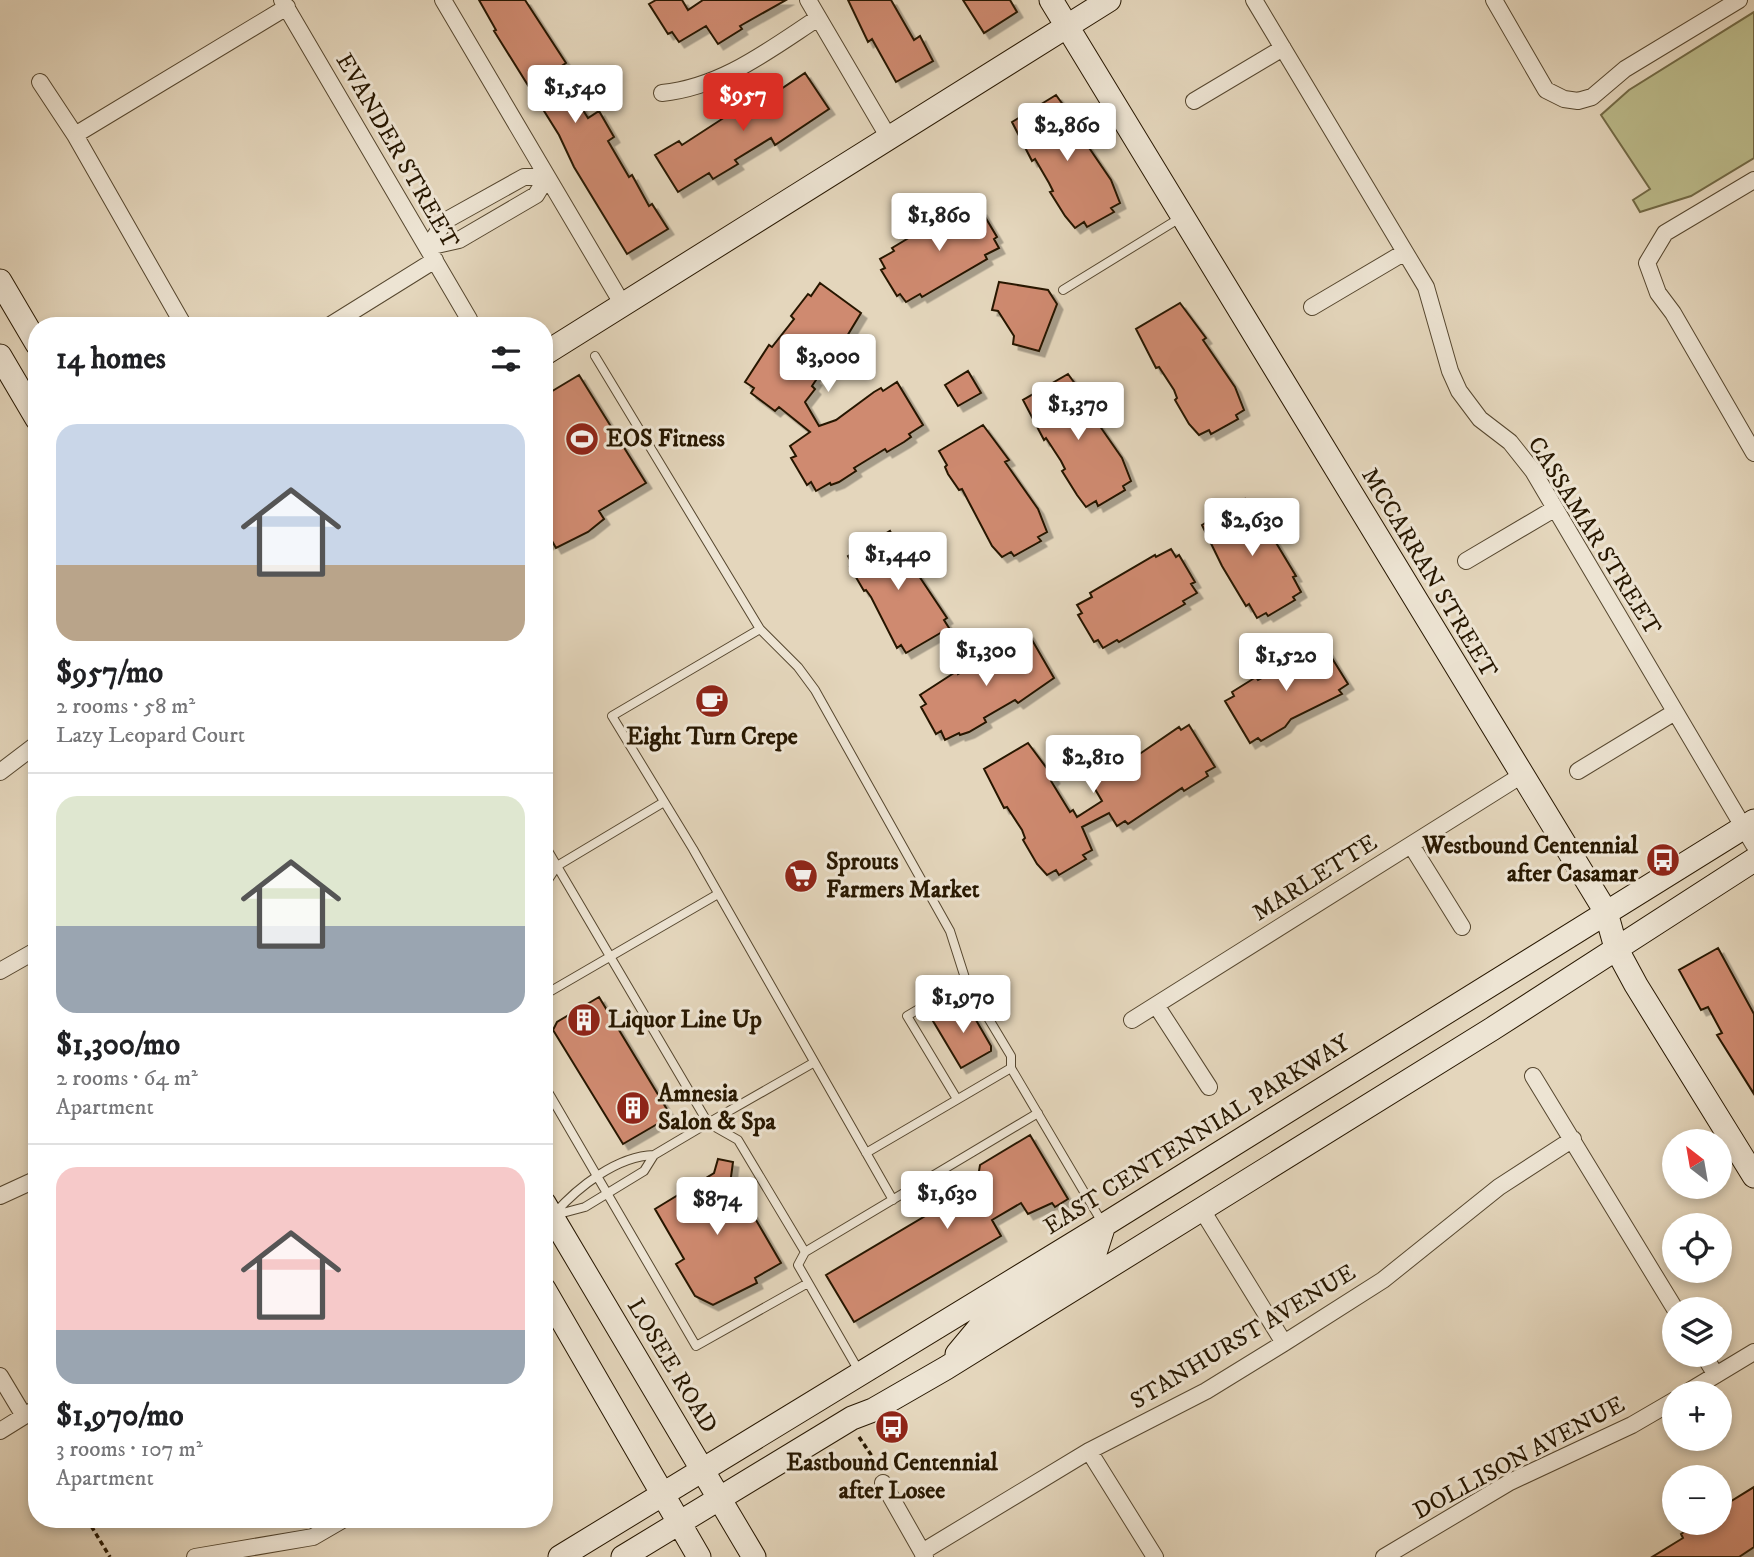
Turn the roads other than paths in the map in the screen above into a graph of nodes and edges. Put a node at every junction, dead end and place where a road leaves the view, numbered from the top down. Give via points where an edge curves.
1 (443, 0) edge
2 (808, 0) edge
3 (1051, 0) edge
4 (1110, 0) edge
5 (1254, 0) edge
6 (1494, 0) edge
7 (1739, 0) edge
8 (284, 4) edge
9 (818, 19) junction
10 (1067, 27) junction
11 (1283, 48) junction
12 (40, 82) dead end
13 (662, 93) dead end
14 (1194, 101) dead end
15 (75, 135) junction
16 (889, 138) junction
17 (547, 177) junction
18 (1754, 180) edge
19 (470, 208) junction
20 (1182, 216) junction
21 (482, 226) junction
22 (1405, 252) junction
23 (431, 253) junction
24 (0, 281) edge
25 (1063, 290) dead end
26 (623, 304) junction
27 (1312, 307) dead end
28 (179, 317) edge
29 (342, 317) edge
30 (468, 317) edge
31 (28, 329) edge
32 (553, 348) edge
33 (0, 356) edge
34 (595, 356) dead end
35 (28, 404) edge
36 (1747, 425) edge
37 (1754, 453) edge
38 (1554, 509) junction
39 (1466, 561) dead end
40 (760, 629) junction
41 (1675, 712) junction
42 (28, 751) edge
43 (1578, 771) dead end
44 (0, 772) edge
45 (1522, 775) junction
46 (664, 802) junction
47 (1751, 831) edge
48 (1411, 845) junction
49 (553, 859) edge
50 (1754, 860) edge
51 (553, 866) edge
52 (557, 866) junction
53 (553, 872) edge
54 (718, 894) junction
55 (1606, 912) junction
56 (1462, 927) dead end
57 (1616, 948) junction
58 (28, 954) edge
59 (611, 956) junction
60 (3, 964) edge
61 (966, 981) junction
62 (553, 990) edge
63 (1156, 1005) junction
64 (1132, 1020) dead end
65 (813, 1063) junction
66 (1011, 1068) junction
67 (1533, 1076) dead end
68 (1209, 1087) dead end
69 (957, 1099) junction
70 (553, 1100) edge
71 (1038, 1113) junction
72 (708, 1123) junction
73 (1573, 1139) junction
74 (866, 1153) junction
75 (654, 1155) junction
76 (1754, 1176) edge
77 (599, 1177) junction
78 (28, 1183) edge
79 (607, 1193) junction
80 (0, 1196) edge
81 (893, 1199) junction
82 (553, 1206) edge
83 (553, 1209) edge
84 (1202, 1210) junction
85 (553, 1217) edge
86 (1104, 1225) junction
87 (805, 1252) junction
88 (808, 1283) junction
89 (1668, 1297) edge
90 (553, 1305) edge
91 (1284, 1343) junction
92 (1754, 1352) edge
93 (1711, 1367) edge
94 (946, 1368) junction
95 (861, 1373) junction
96 (0, 1376) edge
97 (1716, 1376) junction
98 (1707, 1381) edge
99 (1662, 1407) edge
100 (28, 1410) edge
101 (28, 1413) edge
102 (0, 1430) edge
103 (1089, 1451) junction
104 (703, 1469) junction
105 (883, 1483) road end
106 (663, 1494) junction
107 (719, 1499) junction
108 (678, 1523) junction
109 (328, 1528) edge
110 (923, 1555) edge
111 (195, 1557) edge
112 (560, 1557) edge
113 (623, 1557) edge
114 (699, 1557) edge
115 (754, 1557) edge
116 (1155, 1557) edge
117 (1384, 1557) edge

1 - 17 street
2 - 9 street
3 - 10 main road, MCCARRAN STREET
4 - 10 main road
5 - 11 street, CASSAMAR STREET
6 - 7 street via 1546,90 1578,101 1592,97 1625,69
8 - 15 street
8 - 23 street, EVANDER STREET
9 - 13 street via 719,79
9 - 16 street
10 - 16 main road
10 - 20 main road, MCCARRAN STREET
11 - 14 street
11 - 22 street, CASSAMAR STREET
12 - 15 street
15 - 28 street
16 - 26 main road
17 - 19 street via 524,177
17 - 21 street via 536,195
17 - 26 street
18 - 36 street via 1665,233 1647,263 1657,293
19 - 21 lane
19 - 23 street via 445,221
20 - 25 lane
20 - 45 main road, MCCARRAN STREET
21 - 23 street
22 - 27 street
22 - 38 street, CASSAMAR STREET via 1426,288 1459,391 1480,419 1520,454
23 - 29 street
23 - 30 street, EVANDER STREET
24 - 31 main road
26 - 32 main road
33 - 35 main road
34 - 40 lane
36 - 37 street
38 - 39 street
38 - 41 street, CASSAMAR STREET
40 - 46 lane via 612,716
40 - 61 lane via 816,690 950,931
41 - 43 street
41 - 47 street, CASSAMAR STREET
42 - 44 street
45 - 48 street, MARLETTE
45 - 55 main road, MCCARRAN STREET
46 - 52 lane
46 - 54 lane
47 - 55 main road, EAST CENTENNIAL PARKWAY
48 - 56 street
48 - 63 street, MARLETTE
49 - 52 lane
50 - 57 main road
51 - 52 lane
52 - 53 lane
52 - 59 lane
54 - 59 lane
54 - 65 lane
55 - 57 main road, MCCARRAN STREET
55 - 86 main road, EAST CENTENNIAL PARKWAY
57 - 76 main road, MCCARRAN STREET
57 - 84 main road
58 - 60 street
59 - 62 lane
59 - 72 lane
61 - 66 lane via 1011,1056
61 - 69 lane via 907,1016
63 - 64 street, MARLETTE
63 - 68 street
65 - 72 lane
65 - 74 lane
66 - 69 lane
66 - 71 lane
67 - 73 street
69 - 74 lane
70 - 77 lane
71 - 81 lane
71 - 86 lane
72 - 75 lane
72 - 87 lane via 738,1140
73 - 89 street
73 - 91 street, STANHURST AVENUE via 1499,1187 1383,1280
74 - 81 lane
75 - 77 lane via 636,1156
75 - 79 lane via 644,1171
77 - 79 lane
77 - 82 lane
78 - 80 street
79 - 83 lane via 585,1207
79 - 88 lane via 696,1346
81 - 87 lane
84 - 91 street
84 - 94 main road
85 - 104 main road, LOSEE ROAD
86 - 94 main road via 1095,1253 982,1324
86 - 95 main road, EAST CENTENNIAL PARKWAY
87 - 88 lane via 798,1265
88 - 95 lane
90 - 106 main road
91 - 103 street, STANHURST AVENUE via 1206,1391
92 - 97 street
93 - 97 street
94 - 107 main road via 852,1418
95 - 104 main road, EAST CENTENNIAL PARKWAY
96 - 100 street
97 - 98 street
99 - 117 street, DOLLISON AVENUE via 1510,1482
101 - 102 street
103 - 110 street, STANHURST AVENUE
103 - 116 street
104 - 106 main road, EAST CENTENNIAL PARKWAY
104 - 107 main road, LOSEE ROAD
105 - 110 street
106 - 108 main road
106 - 112 main road, EAST CENTENNIAL PARKWAY
107 - 108 main road
107 - 115 main road, LOSEE ROAD
108 - 113 main road
108 - 114 main road
109 - 111 street via 313,1537

